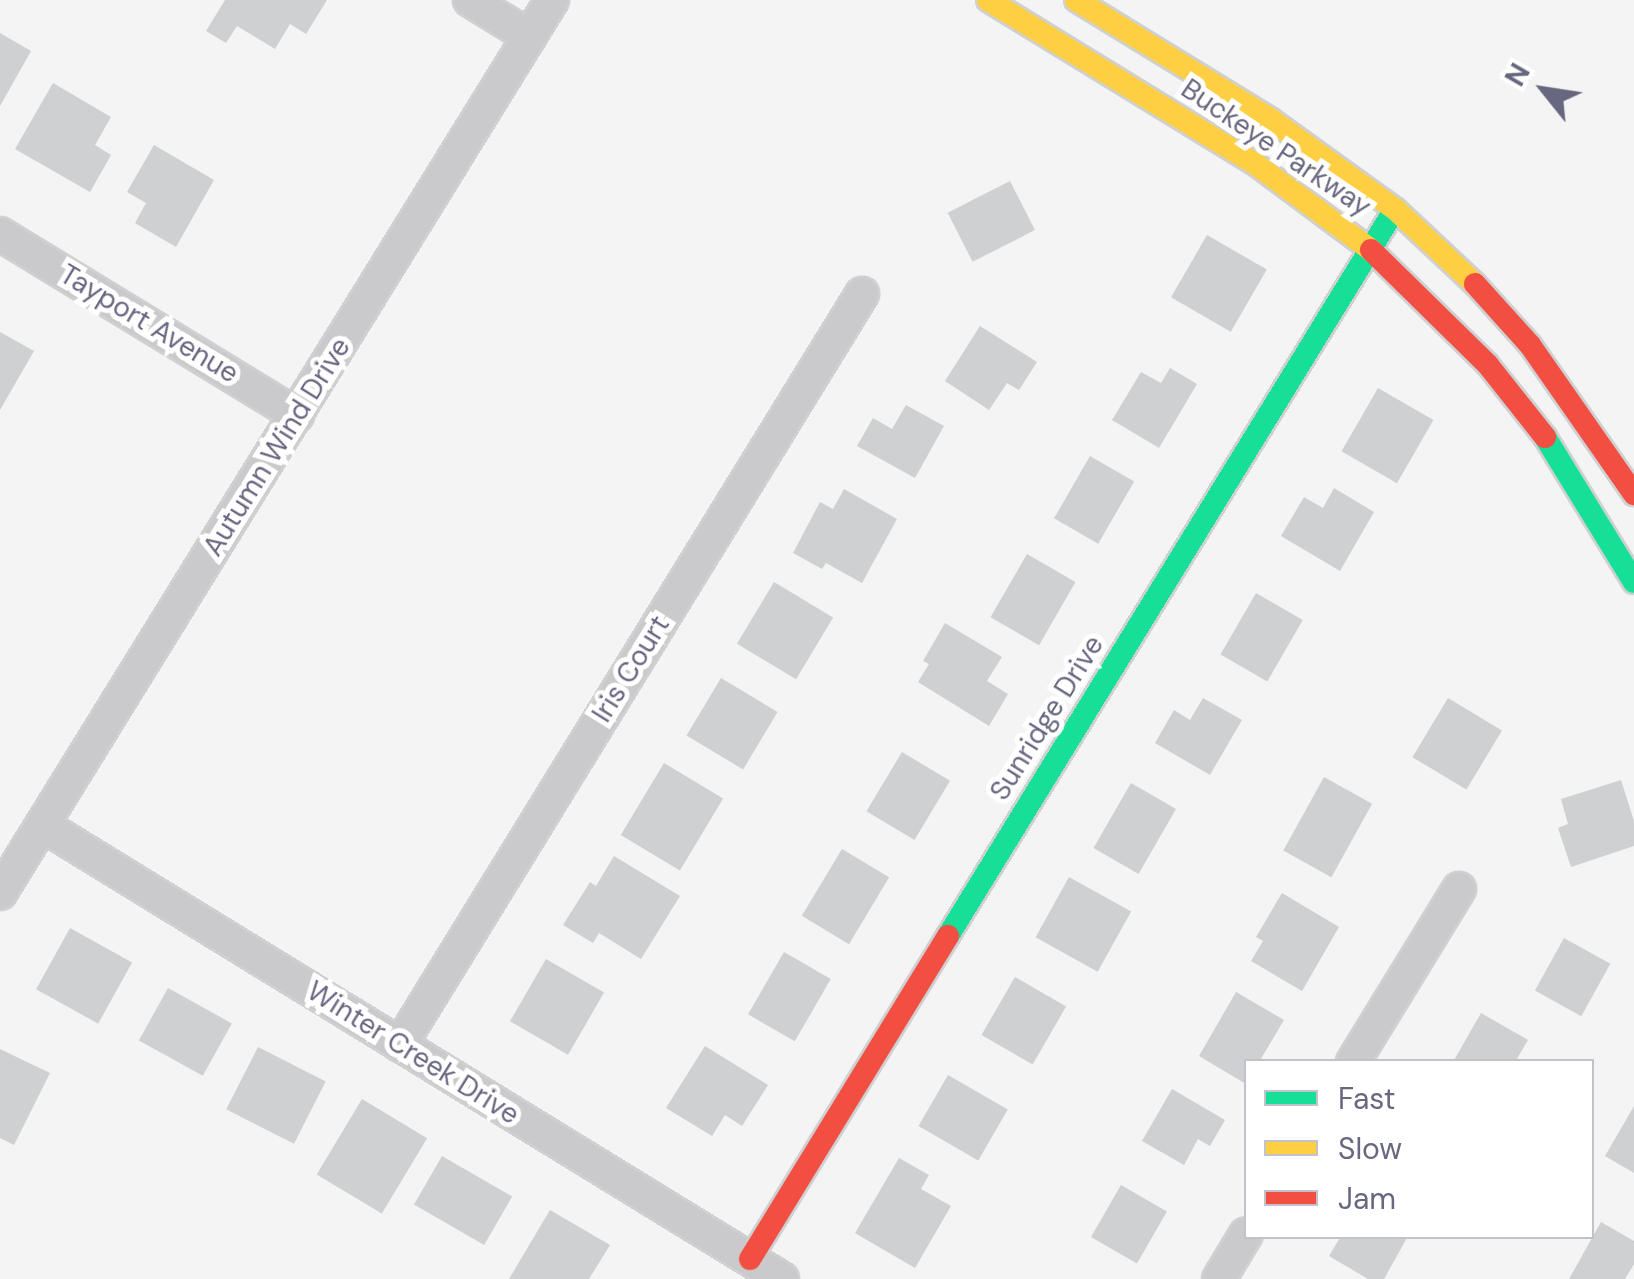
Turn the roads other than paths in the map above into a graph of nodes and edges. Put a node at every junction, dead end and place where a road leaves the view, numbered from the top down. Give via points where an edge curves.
1 (470, 0) edge
2 (552, 0) edge
3 (988, 0) edge
4 (1076, 0) edge
5 (530, 37) junction
6 (1395, 208) junction
7 (0, 234) edge
8 (1370, 249) junction
9 (862, 294) dead end
10 (297, 415) junction
11 (1634, 494) edge
12 (1634, 582) edge
13 (44, 826) junction
14 (1458, 889) dead end
15 (0, 893) edge
16 (400, 1045) junction
17 (1354, 1059) edge
18 (1244, 1237) edge
19 (750, 1259) junction
20 (782, 1279) edge
21 (1219, 1279) edge

1 - 5 street
2 - 5 street, Autumn Wind Drive
3 - 8 street, Buckeye Parkway via 1254,163
4 - 6 street, Buckeye Parkway via 1270,119
5 - 10 street, Autumn Wind Drive
6 - 8 street, Sunridge Drive
6 - 11 street, Buckeye Parkway via 1530,345
7 - 10 street, Tayport Avenue
8 - 12 street, Buckeye Parkway via 1488,366 1546,439
8 - 19 street, Sunridge Drive
9 - 16 street, Iris Court
10 - 13 street, Autumn Wind Drive
13 - 15 street, Autumn Wind Drive
13 - 16 street, Winter Creek Drive
14 - 17 street
16 - 19 street, Winter Creek Drive
18 - 21 street
19 - 20 street, Winter Creek Drive

